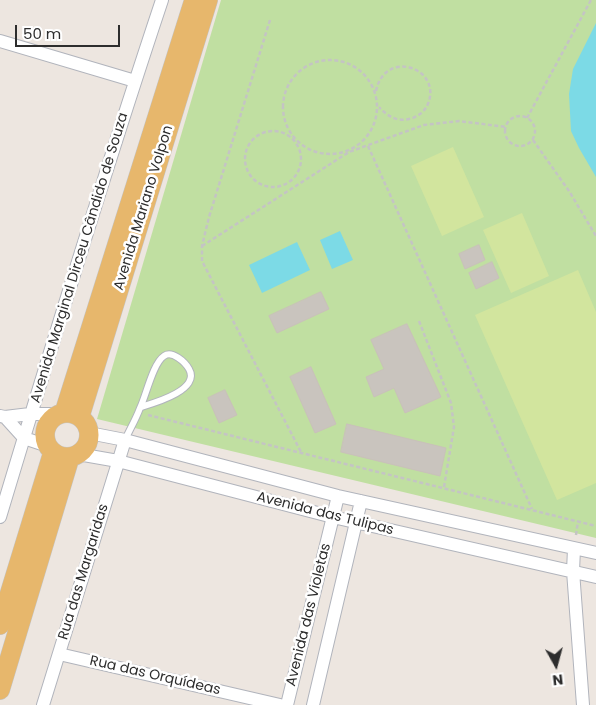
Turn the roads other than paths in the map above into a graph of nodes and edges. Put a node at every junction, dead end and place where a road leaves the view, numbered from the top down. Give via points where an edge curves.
1 (162, 0) edge
2 (194, 0) edge
3 (208, 0) edge
4 (0, 41) edge
5 (135, 81) junction
6 (140, 410) junction
7 (30, 414) junction
8 (67, 415) junction
9 (3, 417) edge
10 (89, 433) junction
11 (24, 438) junction
12 (125, 440) junction
13 (62, 452) junction
14 (118, 461) junction
15 (338, 496) junction
16 (361, 501) junction
17 (0, 517) edge
18 (333, 517) junction
19 (356, 523) junction
20 (574, 549) junction
21 (596, 553) edge
22 (573, 571) junction
23 (596, 577) edge
24 (0, 625) edge
25 (59, 654) junction
26 (0, 690) edge
27 (43, 705) edge
28 (280, 705) edge
29 (287, 705) edge
30 (313, 705) edge
31 (583, 705) edge

1 - 5 street, Avenida Marginal Dirceu Cândido de Souza
2 - 8 main road, Avenida Mariano Volpon
3 - 8 main road, Avenida Mariano Volpon
4 - 5 street
5 - 7 street, Avenida Marginal Dirceu Cândido de Souza
6 - 6 lane via 157,365 163,356 174,354 191,373 187,386
6 - 12 lane
7 - 8 street
7 - 9 street
7 - 11 street, Avenida Marginal Dirceu Cândido de Souza
8 - 10 main road via 86,424
8 - 13 main road via 50,420 46,428 45,437
9 - 11 street
10 - 12 street, Avenida das Tulipas
10 - 13 main road via 84,448
11 - 13 street, Avenida das Tulipas
11 - 17 street, Avenida Marginal Dirceu Cândido de Souza
12 - 14 street, Rua das Margaridas
12 - 15 street, Avenida das Tulipas
13 - 14 street, Avenida das Tulipas
13 - 24 main road
13 - 26 main road
14 - 18 street, Avenida das Tulipas
14 - 25 street, Rua das Margaridas
15 - 16 street, Avenida das Tulipas
15 - 18 street, Avenida das Violetas
16 - 19 street, Avenida das Violetas
16 - 20 street, Avenida das Tulipas
18 - 19 street, Avenida das Tulipas
18 - 29 street, Avenida das Violetas
19 - 22 street, Avenida das Tulipas
19 - 30 street, Avenida das Violetas
20 - 21 street, Avenida das Tulipas
20 - 22 street
22 - 23 street, Avenida das Tulipas
22 - 31 street
25 - 27 street, Rua das Margaridas
25 - 28 street, Rua das Orquídeas

